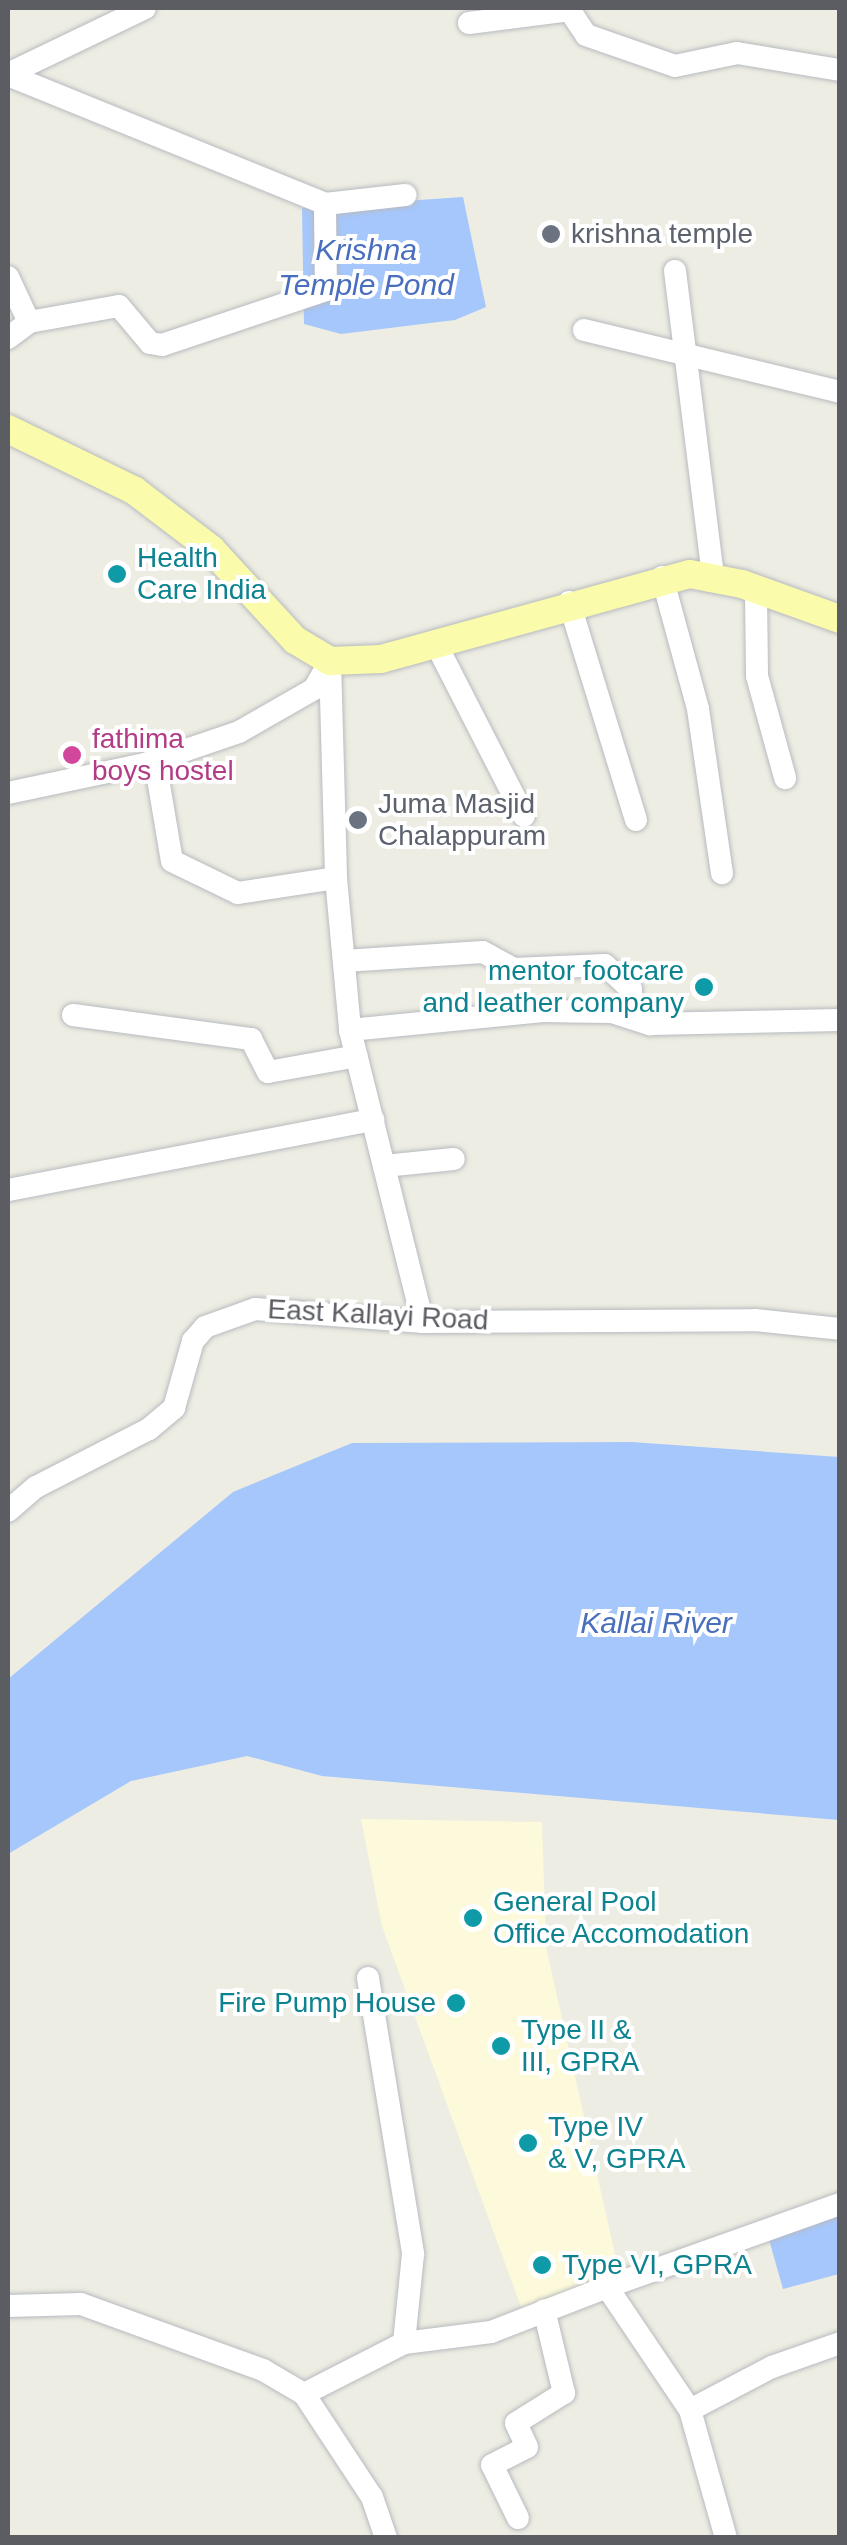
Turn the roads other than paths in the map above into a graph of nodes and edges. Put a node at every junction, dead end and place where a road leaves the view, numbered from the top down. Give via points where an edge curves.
1 (145, 8) edge
2 (569, 9) edge
3 (469, 23) dead end
4 (840, 70) edge
5 (8, 74) edge
6 (404, 195) dead end
7 (325, 204) junction
8 (675, 272) dead end
9 (8, 277) edge
10 (29, 322) junction
11 (584, 330) dead end
12 (8, 338) edge
13 (689, 354) junction
14 (840, 392) edge
15 (8, 429) edge
16 (713, 577) junction
17 (662, 578) junction
18 (756, 592) junction
19 (568, 602) junction
20 (840, 620) edge
21 (436, 644) junction
22 (330, 661) junction
23 (155, 761) junction
24 (785, 778) dead end
25 (8, 793) edge
26 (524, 816) dead end
27 (636, 820) dead end
28 (722, 873) dead end
29 (336, 878) junction
30 (344, 962) junction
31 (73, 1016) dead end
32 (632, 1018) junction
33 (840, 1020) edge
34 (350, 1030) junction
35 (356, 1056) junction
36 (373, 1120) junction
37 (454, 1159) dead end
38 (384, 1166) junction
39 (8, 1190) edge
40 (423, 1322) junction
41 (840, 1329) edge
42 (8, 1512) edge
43 (368, 1978) dead end
44 (840, 2204) edge
45 (607, 2287) junction
46 (8, 2306) edge
47 (544, 2310) junction
48 (404, 2343) junction
49 (840, 2344) edge
50 (304, 2394) junction
51 (690, 2410) junction
52 (518, 2518) dead end
53 (386, 2538) edge
54 (726, 2538) edge

1 - 5 street
2 - 3 street
2 - 4 street via 586,35 675,66 736,53
5 - 7 street
6 - 7 street
7 - 10 street via 326,290 162,345 150,343 119,306
8 - 13 street
9 - 10 street
10 - 12 street
11 - 13 street
13 - 14 street via 813,391
13 - 16 street
15 - 22 main road via 134,491 211,550 294,640
16 - 17 main road
16 - 18 main road
17 - 19 main road
17 - 28 street via 698,709
18 - 20 main road
18 - 24 street via 756,676
19 - 21 main road
19 - 27 street
21 - 22 main road via 381,659
21 - 26 street
22 - 23 street via 314,689 266,718
22 - 29 street
23 - 25 street
23 - 29 street via 172,860 238,893
29 - 30 street
30 - 32 street via 483,952 514,969 605,965 631,989
30 - 34 street
31 - 35 street via 251,1040 268,1072
32 - 33 street via 668,1024
32 - 34 street via 543,1012
34 - 35 street
35 - 36 street
36 - 38 street
36 - 39 street
37 - 38 street
38 - 40 street
40 - 41 street, East Kallayi Road via 755,1320
40 - 42 street, East Kallayi Road via 255,1309 205,1327 193,1341 174,1408 149,1429 36,1487
43 - 48 street via 413,2254
44 - 45 street
45 - 47 street
45 - 51 street
46 - 50 street via 81,2304 263,2370
47 - 48 street via 491,2332
47 - 52 street via 564,2393 516,2423 527,2447 492,2466
48 - 50 street
49 - 51 street via 772,2367
50 - 53 street via 372,2497
51 - 54 street

